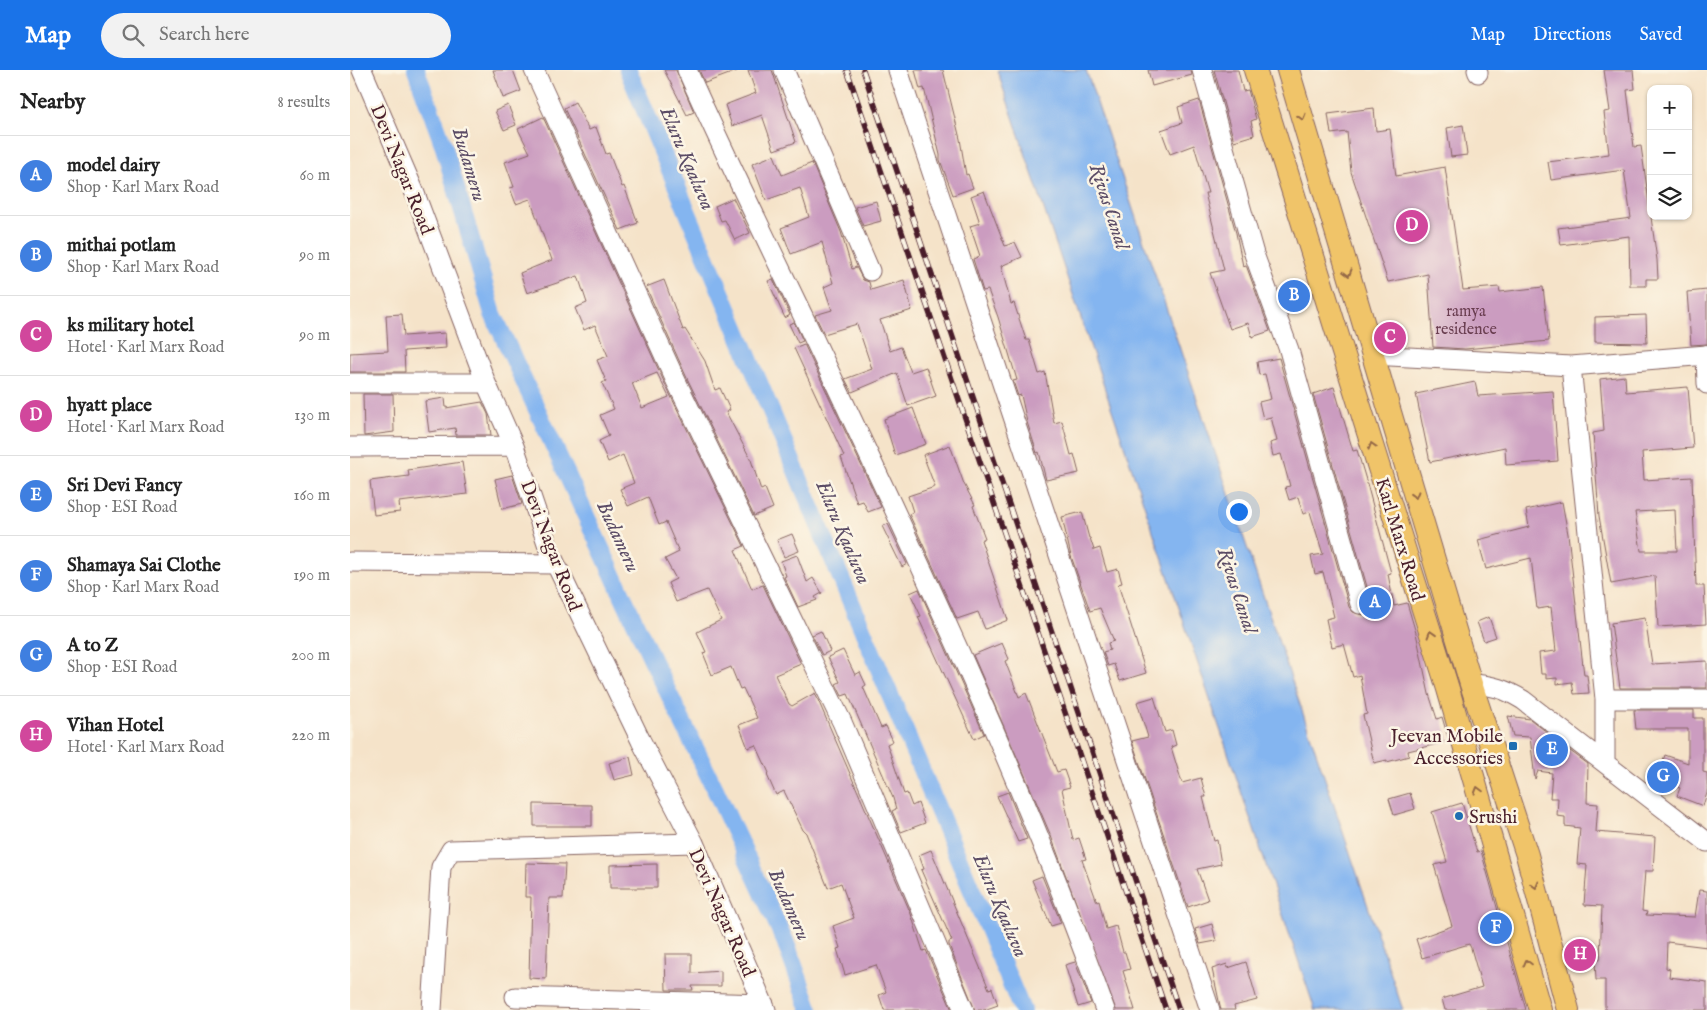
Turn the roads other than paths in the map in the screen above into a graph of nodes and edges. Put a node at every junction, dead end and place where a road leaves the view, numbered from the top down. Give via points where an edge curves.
1 (362, 70) edge
2 (534, 70) edge
3 (688, 70) edge
4 (784, 70) edge
5 (898, 70) edge
6 (1202, 70) edge
7 (1255, 70) edge
8 (1288, 70) edge
9 (870, 270) dead end
10 (1372, 355) junction
11 (1706, 355) edge
12 (1571, 366) junction
13 (350, 383) edge
14 (486, 383) junction
15 (1707, 384) edge
16 (514, 446) junction
17 (350, 447) edge
18 (1405, 462) junction
19 (1379, 470) junction
20 (350, 562) edge
21 (556, 564) junction
22 (1360, 604) dead end
23 (1471, 684) junction
24 (1605, 699) junction
25 (1707, 699) edge
26 (1605, 761) junction
27 (1707, 842) edge
28 (694, 843) junction
29 (1527, 855) junction
30 (1499, 862) junction
31 (516, 996) dead end
32 (765, 1007) edge
33 (432, 1010) edge
34 (964, 1010) edge
35 (1105, 1010) edge
36 (1210, 1010) edge
37 (1540, 1010) edge
38 (1568, 1010) edge

1 - 14 street, Devi Nagar Road via 414,191
2 - 34 street via 676,381 842,722
3 - 35 street via 981,697 1088,959
4 - 9 street
5 - 36 street
6 - 22 street via 1254,254 1289,350
19 -> 7 main road, Karl Marx Road
8 -> 10 main road, Karl Marx Road
10 - 12 street
10 - 18 main road, Karl Marx Road
11 - 12 street
11 - 15 street
12 - 24 street
13 - 14 street
14 - 16 street, Devi Nagar Road
16 - 17 street
16 - 21 street, Devi Nagar Road
18 - 19 main road
18 -> 23 main road, Karl Marx Road
30 -> 19 main road, Karl Marx Road
20 - 21 street
21 - 28 street, Devi Nagar Road via 640,742
23 - 26 street via 1505,689
23 - 29 main road, Karl Marx Road
24 - 25 street
24 - 26 street
26 - 27 street
28 - 32 street, Devi Nagar Road
28 - 33 street via 452,850 442,867
29 - 30 main road
29 -> 38 main road, Karl Marx Road
37 -> 30 main road, Karl Marx Road
31 - 32 street

